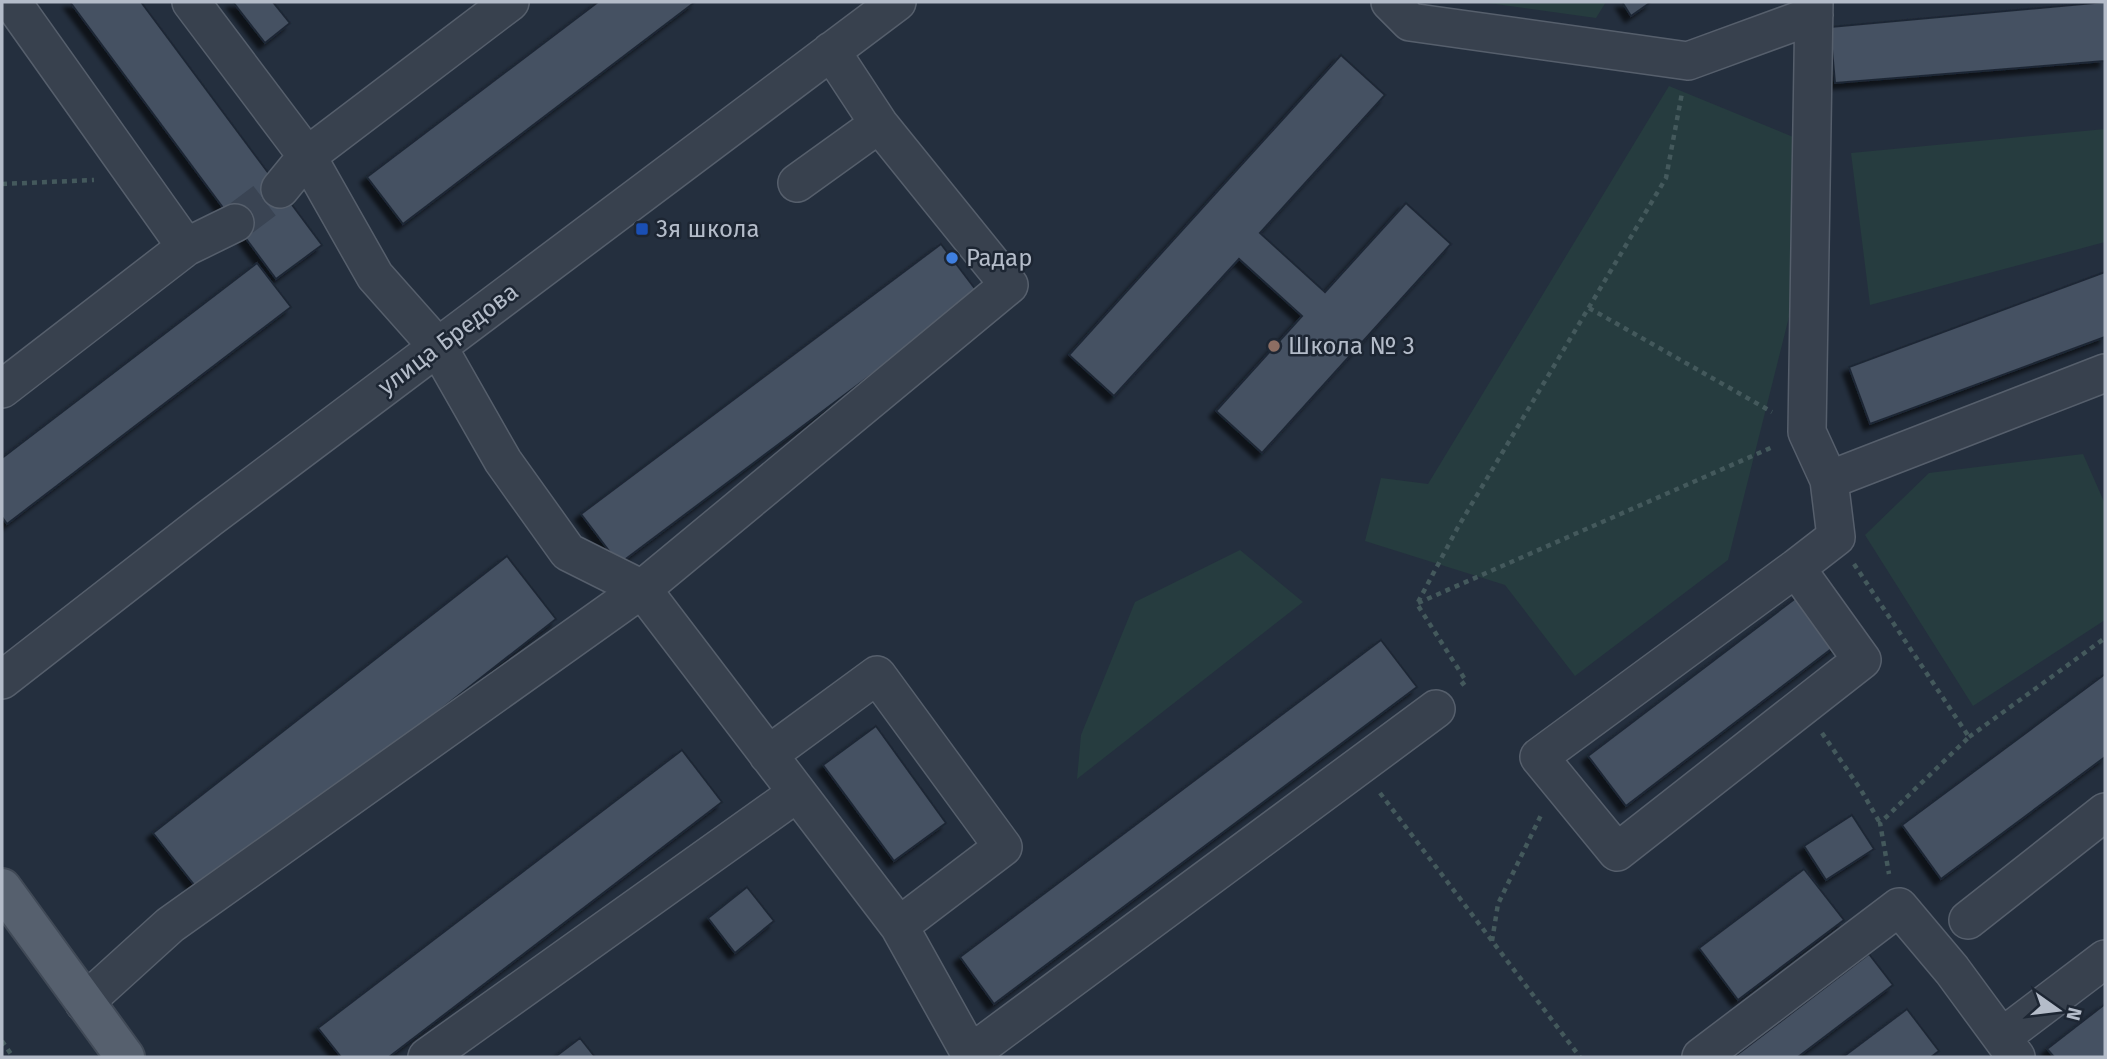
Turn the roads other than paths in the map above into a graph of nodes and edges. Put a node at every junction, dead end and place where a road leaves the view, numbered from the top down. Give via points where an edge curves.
1 (12, 2) edge
2 (191, 2) edge
3 (510, 2) edge
4 (897, 2) edge
5 (1390, 2) edge
6 (1814, 9) edge
7 (831, 51) junction
8 (879, 124) junction
9 (307, 156) junction
10 (797, 183) dead end
11 (280, 189) tunnel mouth
12 (235, 223) tunnel mouth
13 (186, 247) junction
14 (438, 347) junction
15 (2105, 373) edge
16 (2, 389) edge
17 (1829, 480) junction
18 (1796, 568) junction
19 (642, 589) junction
20 (2, 680) edge
21 (1436, 709) road end
22 (768, 755) junction
23 (797, 793) junction
24 (2105, 812) edge
25 (2, 888) edge
26 (1968, 920) dead end
27 (899, 926) junction
28 (2105, 959) edge
29 (84, 1003) junction
30 (2011, 1052) edge
31 (971, 1056) edge
32 (125, 1057) edge
33 (427, 1057) edge
34 (1701, 1057) edge

1 - 13 street
2 - 9 street
3 - 9 street
4 - 7 street, улица Бредова
5 - 6 street via 1410,22 1688,61
6 - 17 street via 1807,432
7 - 8 street
7 - 14 street, улица Бредова
8 - 10 street
8 - 19 street via 1009,285
9 - 11 street
9 - 14 street via 375,276
12 - 13 street
13 - 16 street
14 - 19 street via 503,461 568,552
14 - 20 street, улица Бредова
15 - 17 street
17 - 18 street via 1836,537
18 - 18 street via 1539,757 1617,852 1862,660
19 - 22 street
19 - 29 street via 170,925
21 - 31 street
22 - 23 street
22 - 27 street via 877,675 1003,847
23 - 27 street
23 - 33 street
24 - 26 street
25 - 29 main road
27 - 31 street
28 - 30 street
29 - 32 main road
30 - 34 street via 1899,907

